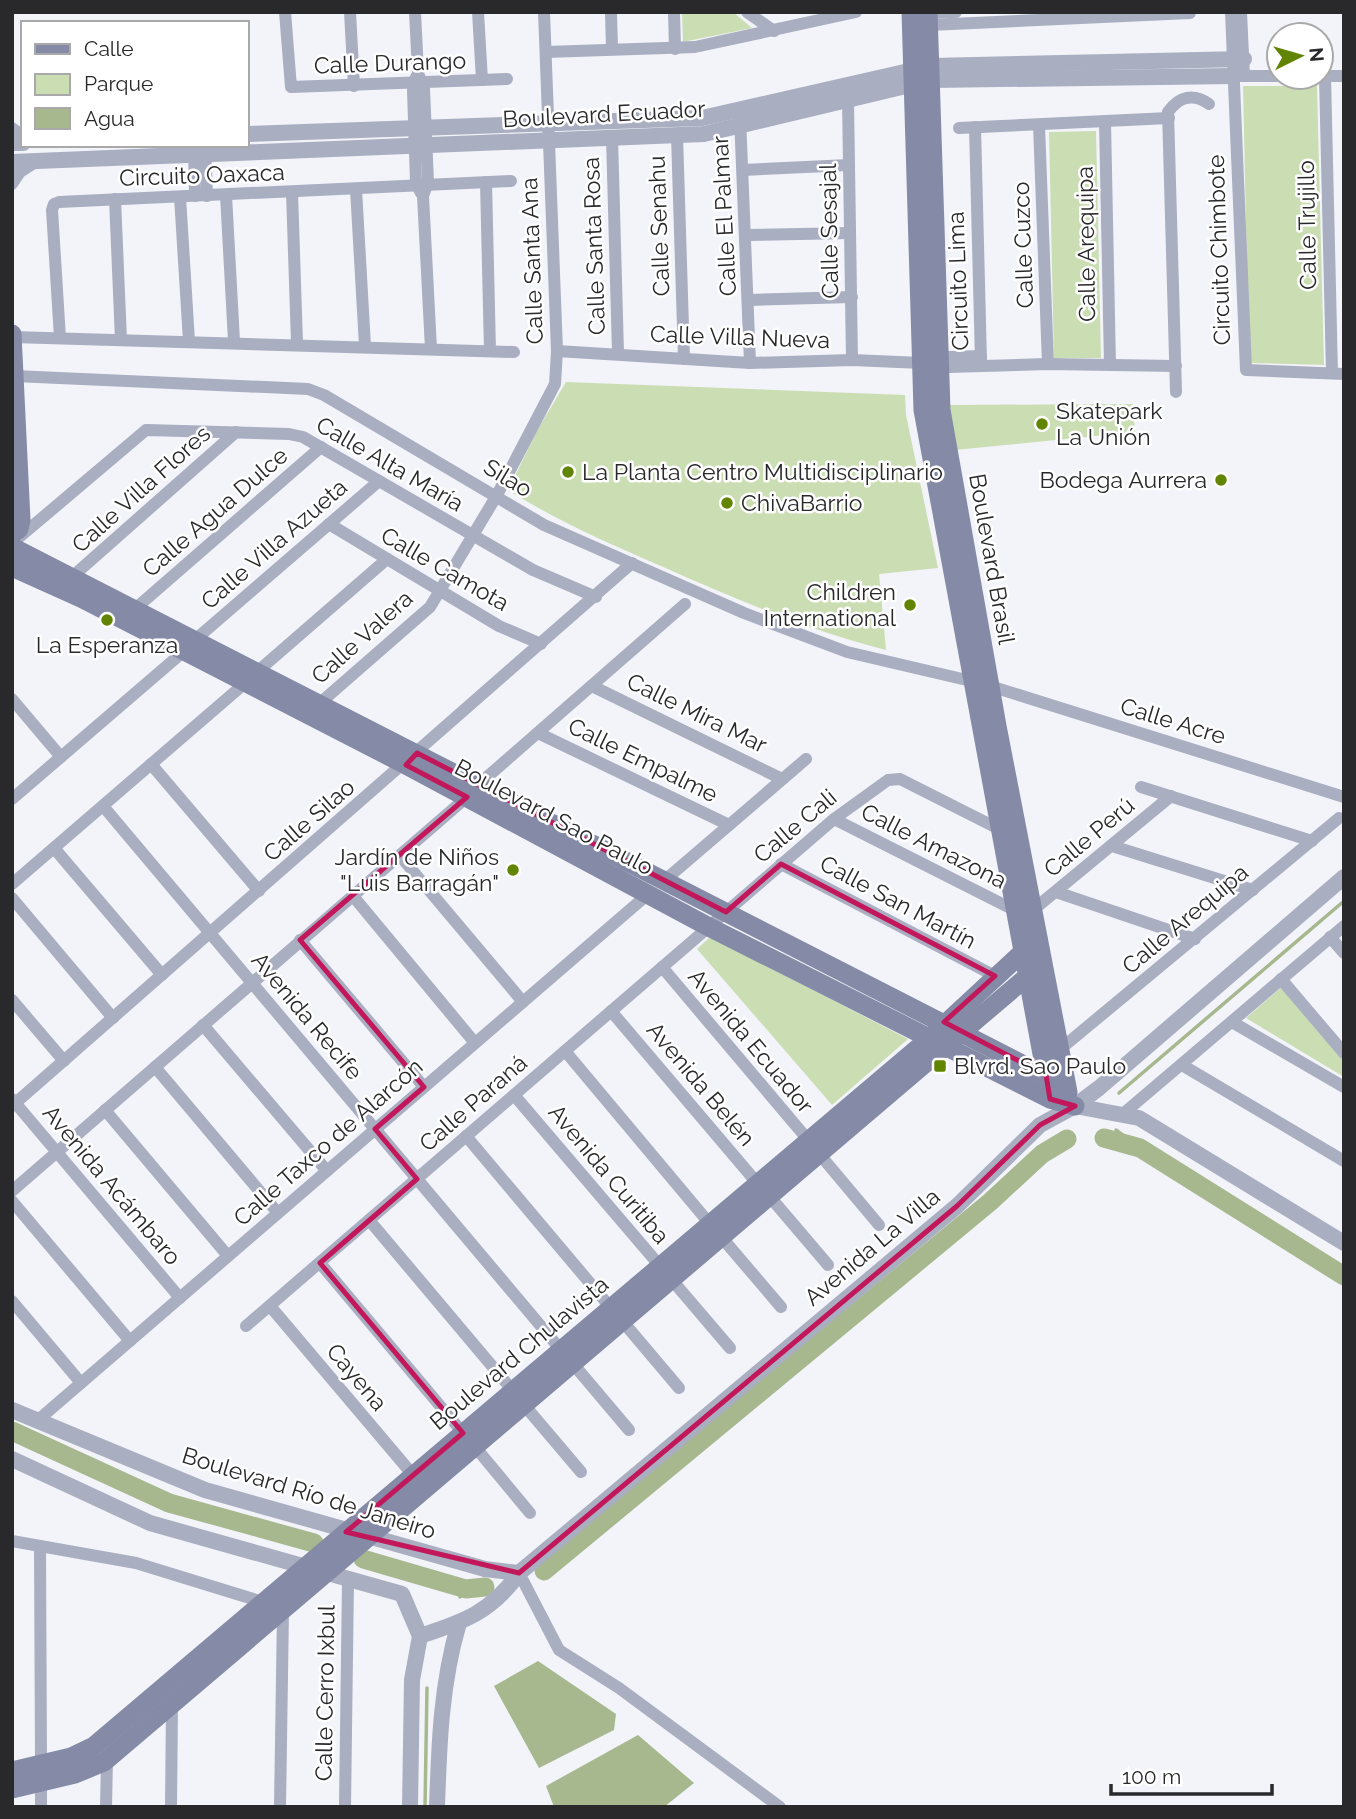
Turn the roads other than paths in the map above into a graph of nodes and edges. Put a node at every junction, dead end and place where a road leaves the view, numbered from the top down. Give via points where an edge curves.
1 (285, 12) edge
2 (350, 12) edge
3 (415, 12) edge
4 (478, 12) edge
5 (544, 12) edge
6 (611, 12) edge
7 (674, 12) edge
8 (747, 12) edge
9 (856, 12) edge
10 (956, 12) edge
11 (1231, 12) edge
12 (1239, 12) edge
13 (1166, 13) edge
14 (1190, 13) edge
15 (1100, 14) edge
16 (1036, 15) edge
17 (924, 16) edge
18 (973, 18) edge
19 (775, 31) junction
20 (612, 49) junction
21 (675, 49) junction
22 (546, 52) junction
23 (1239, 68) junction
24 (1265, 73) edge
25 (922, 75) junction
26 (507, 79) dead end
27 (418, 80) junction
28 (482, 80) junction
29 (354, 86) junction
30 (1324, 91) edge
31 (848, 100) junction
32 (1209, 104) dead end
33 (740, 117) junction
34 (1168, 118) junction
35 (547, 121) junction
36 (1105, 122) junction
37 (1039, 125) junction
38 (420, 126) junction
39 (975, 127) junction
40 (959, 128) dead end
41 (248, 134) edge
42 (677, 135) junction
43 (612, 137) junction
44 (548, 140) junction
45 (421, 145) junction
46 (200, 150) edge
47 (37, 161) junction
48 (12, 162) edge
49 (849, 165) junction
50 (743, 170) junction
51 (511, 181) dead end
52 (486, 183) junction
53 (12, 184) edge
54 (356, 189) junction
55 (422, 190) junction
56 (292, 192) junction
57 (226, 195) junction
58 (201, 196) junction
59 (180, 197) junction
60 (115, 199) junction
61 (850, 233) junction
62 (747, 235) junction
63 (852, 297) junction
64 (750, 300) junction
65 (12, 335) edge
66 (60, 338) junction
67 (121, 340) junction
68 (189, 341) junction
69 (234, 341) junction
70 (297, 343) junction
71 (365, 346) junction
72 (430, 349) junction
73 (490, 351) junction
74 (557, 351) junction
75 (514, 352) dead end
76 (618, 353) junction
77 (684, 359) junction
78 (852, 360) junction
79 (981, 360) junction
80 (750, 363) junction
81 (930, 363) junction
82 (1048, 363) junction
83 (1110, 365) junction
84 (13, 366) edge
85 (1176, 366) junction
86 (1338, 374) edge
87 (1176, 392) dead end
88 (236, 432) junction
89 (321, 447) junction
90 (379, 481) junction
91 (497, 495) junction
92 (329, 524) junction
93 (472, 535) junction
94 (13, 548) edge
95 (387, 559) junction
96 (632, 563) junction
97 (74, 576) junction
98 (440, 591) junction
99 (596, 597) junction
100 (685, 604) dead end
101 (136, 608) junction
102 (541, 644) junction
103 (190, 646) junction
104 (251, 677) junction
105 (981, 684) junction
106 (592, 686) junction
107 (12, 699) edge
108 (320, 703) junction
109 (989, 728) junction
110 (538, 733) junction
111 (61, 757) junction
112 (806, 758) dead end
113 (411, 759) junction
114 (152, 764) junction
115 (782, 779) junction
116 (1141, 787) dead end
117 (473, 791) junction
118 (1171, 796) junction
119 (1344, 797) edge
120 (12, 799) edge
121 (103, 806) junction
122 (1339, 818) dead end
123 (834, 819) junction
124 (729, 825) junction
125 (999, 829) junction
126 (1312, 841) junction
127 (1112, 846) junction
128 (54, 848) junction
129 (401, 857) junction
130 (781, 864) junction
131 (1344, 877) edge
132 (665, 880) junction
133 (12, 884) edge
134 (1253, 890) junction
135 (259, 891) junction
136 (1056, 892) junction
137 (647, 895) junction
138 (353, 896) junction
139 (12, 898) edge
140 (1024, 911) junction
141 (726, 912) junction
142 (1344, 926) edge
143 (709, 927) junction
144 (210, 933) junction
145 (1330, 937) junction
146 (1195, 939) junction
147 (300, 940) junction
148 (1030, 944) junction
149 (1344, 953) edge
150 (662, 967) junction
151 (1035, 970) junction
152 (162, 975) junction
153 (995, 976) junction
154 (1281, 979) junction
155 (251, 983) junction
156 (12, 1000) edge
157 (523, 1002) junction
158 (611, 1011) junction
159 (113, 1018) junction
160 (1232, 1022) junction
161 (203, 1024) junction
162 (937, 1030) junction
163 (957, 1039) junction
164 (475, 1043) junction
165 (565, 1051) junction
166 (1058, 1051) junction
167 (1344, 1054) edge
168 (64, 1061) junction
169 (1182, 1065) junction
170 (155, 1067) junction
171 (1046, 1075) junction
172 (425, 1087) junction
173 (1344, 1087) edge
174 (1057, 1092) junction
175 (514, 1095) junction
176 (13, 1103) edge
177 (1075, 1106) junction
178 (105, 1110) junction
179 (1124, 1113) junction
180 (375, 1129) junction
181 (466, 1136) junction
182 (815, 1148) junction
183 (57, 1152) junction
184 (1344, 1161) edge
185 (327, 1171) junction
186 (417, 1179) junction
187 (12, 1191) edge
188 (764, 1191) junction
189 (12, 1201) edge
190 (278, 1213) junction
191 (369, 1220) junction
192 (879, 1225) dead end
193 (717, 1231) junction
194 (1344, 1243) edge
195 (228, 1256) junction
196 (320, 1263) junction
197 (828, 1265) dead end
198 (666, 1274) junction
199 (180, 1298) junction
200 (12, 1301) edge
201 (270, 1306) junction
202 (781, 1307) dead end
203 (617, 1315) junction
204 (246, 1326) dead end
205 (130, 1341) junction
206 (730, 1348) dead end
207 (568, 1357) junction
208 (82, 1382) junction
209 (679, 1388) dead end
210 (519, 1399) junction
211 (12, 1410) edge
212 (37, 1421) junction
213 (629, 1430) dead end
214 (469, 1440) junction
215 (12, 1459) edge
216 (581, 1472) dead end
217 (413, 1475) junction
218 (530, 1513) dead end
219 (346, 1532) junction
220 (369, 1538) junction
221 (12, 1541) edge
222 (40, 1546) junction
223 (304, 1568) junction
224 (519, 1573) junction
225 (326, 1574) junction
226 (348, 1580) junction
227 (263, 1602) junction
228 (283, 1611) junction
229 (459, 1623) junction
230 (420, 1636) junction
231 (172, 1705) junction
232 (107, 1760) junction
233 (12, 1771) edge
234 (41, 1773) junction
235 (12, 1789) edge
236 (41, 1807) edge
237 (106, 1807) edge
238 (171, 1807) edge
239 (280, 1807) edge
240 (345, 1807) edge
241 (410, 1807) edge
242 (437, 1807) edge
243 (780, 1807) edge

1 - 29 street, Calle Durango via 291,87
2 - 29 street
3 - 27 street
4 - 28 street, Calle Durango
5 - 22 street, Calle Santa Ana
6 - 20 street
7 - 21 street
8 - 19 street
9 - 19 street
10 - 17 street
11 - 12 street
11 - 23 street
12 - 23 street
13 - 14 street
13 - 15 street
15 - 16 street
16 - 18 street
17 - 18 street
17 - 25 main road, Boulevard Brasil
19 - 21 street
20 - 21 street
20 - 22 street
22 - 35 street, Calle Santa Ana
23 - 24 street
23 - 25 street, Boulevard Ecuador
23 - 86 street, Circuito Chimbote via 1246,370
25 - 31 street, Boulevard Ecuador
25 - 33 street, Boulevard Ecuador
25 - 81 main road, Boulevard Brasil
26 - 28 street, Calle Durango
27 - 28 street, Calle Durango
27 - 29 street, Calle Durango
27 - 38 street
30 - 86 street, Calle Trujillo
31 - 33 street, Boulevard Ecuador
31 - 49 street, Calle Sesajal
32 - 34 street via 1189,96 1173,105
33 - 35 street, Boulevard Ecuador
33 - 42 street, Boulevard Ecuador via 704,134
33 - 50 street, Calle El Palmar
34 - 36 street
34 - 85 street
35 - 38 street, Boulevard Ecuador
35 - 44 street, Calle Santa Ana
36 - 37 street
36 - 83 street, Calle Arequipa
37 - 39 street
37 - 82 street, Calle Cuzco
38 - 41 street, Boulevard Ecuador
38 - 45 street
39 - 40 street
39 - 79 street, Circuito Lima
42 - 43 street, Boulevard Ecuador
42 - 77 street, Calle Senahu
43 - 44 street, Boulevard Ecuador
43 - 76 street, Calle Santa Rosa
44 - 45 street, Boulevard Ecuador
44 - 74 street, Calle Santa Ana
45 - 46 street, Boulevard Ecuador
45 - 55 street
46 - 47 street, Boulevard Ecuador
46 - 58 street
47 - 48 street, Boulevard Ecuador
47 - 53 street
49 - 50 street
49 - 61 street, Calle Sesajal
50 - 62 street, Calle El Palmar
51 - 52 street, Circuito Oaxaca
52 - 55 street, Circuito Oaxaca
52 - 73 street
54 - 55 street, Circuito Oaxaca
54 - 56 street, Circuito Oaxaca
54 - 71 street
55 - 72 street
56 - 57 street, Circuito Oaxaca
56 - 70 street
57 - 58 street, Circuito Oaxaca
57 - 69 street
58 - 59 street, Circuito Oaxaca
59 - 60 street, Circuito Oaxaca
59 - 68 street
60 - 66 street, Circuito Oaxaca via 54,204
60 - 67 street
61 - 62 street
61 - 63 street, Calle Sesajal
62 - 64 street, Calle El Palmar
63 - 64 street
63 - 78 street, Calle Sesajal
64 - 80 street, Calle El Palmar
65 - 66 street
65 - 84 main road
66 - 67 street
67 - 68 street
68 - 69 street
69 - 70 street
70 - 71 street
71 - 72 street
72 - 73 street
73 - 75 street
74 - 76 street, Calle Villa Nueva
74 - 91 street, Calle Santa Ana via 555,383
76 - 77 street, Calle Villa Nueva
77 - 80 street, Calle Villa Nueva
78 - 80 street, Calle Villa Nueva
78 - 81 street, Calle Villa Nueva
79 - 81 street, Calle Villa Nueva via 948,357
79 - 82 street, Circuito Lima
81 - 105 main road, Boulevard Brasil via 923,410
82 - 83 street, Circuito Lima
83 - 85 street, Circuito Lima
84 - 91 street, Silao via 308,389
84 - 94 main road via 21,520
85 - 87 street
88 - 89 street, Calle Alta María via 303,436
88 - 94 street, Calle Alta María via 146,430
88 - 97 street, Calle Villa Flores
89 - 90 street, Calle Alta María
89 - 101 street, Calle Agua Dulce
90 - 92 street, Calle Villa Azueta
90 - 93 street, Calle Alta María
91 - 93 street, Calle Valera
91 - 96 street, Silao via 544,525
92 - 95 street, Calle Camota
92 - 103 street, Calle Villa Azueta
93 - 98 street, Calle Valera
93 - 99 street, Calle Alta María via 533,570
94 - 97 main road, Boulevard Sao Paulo
94 - 103 main road, Boulevard Sao Paulo via 81,598
95 - 98 street, Calle Camota
95 - 104 street
96 - 99 street, Calle Silao
96 - 105 street, Silao via 847,652
97 - 101 main road, Boulevard Sao Paulo
98 - 102 street, Calle Camota via 499,626
98 - 108 street, Calle Valera via 422,616
99 - 102 street, Calle Silao
100 - 106 street
101 - 103 main road, Boulevard Sao Paulo
102 - 113 street, Calle Silao
103 - 104 main road, Boulevard Sao Paulo
103 - 111 street, Calle Villa Azueta
104 - 108 main road, Boulevard Sao Paulo
104 - 113 main road, Boulevard Sao Paulo
104 - 114 street
105 - 109 main road, Boulevard Brasil
105 - 119 street, Calle Acre
106 - 110 street
106 - 115 street, Calle Mira Mar
107 - 111 street
108 - 113 main road, Boulevard Sao Paulo
109 - 125 main road, Boulevard Brasil
109 - 140 main road, Boulevard Brasil
110 - 117 street
110 - 124 street, Calle Empalme
111 - 120 street, Calle Villa Azueta
112 - 115 street
113 - 117 main road, Boulevard Sao Paulo
113 - 135 street, Calle Silao
114 - 121 street
114 - 135 street
115 - 124 street
116 - 118 street
117 - 129 street
117 - 132 main road, Boulevard Sao Paulo
117 - 137 main road, Boulevard Sao Paulo
118 - 126 street
118 - 127 street, Calle Perú
121 - 128 street
121 - 144 street, Avenida Recife
122 - 126 street, Calle Arequipa
123 - 125 street, Calle Cali via 894,777
123 - 130 street, Calle Cali
123 - 140 street, Calle Amazona
124 - 132 street
125 - 140 main road, Boulevard Brasil
126 - 134 street, Calle Arequipa
127 - 134 street
127 - 136 street, Calle Perú
128 - 133 street
128 - 152 street
129 - 138 street
129 - 157 street
130 - 141 street, Calle Cali
130 - 153 street, Calle San Martín
131 - 177 street, Avenida La Villa
132 - 141 main road, Boulevard Sao Paulo
134 - 146 street, Calle Arequipa
135 - 144 street, Calle Silao
136 - 140 street, Calle Perú
136 - 146 street
137 - 143 main road, Boulevard Sao Paulo
137 - 157 street, Calle Taxco de Alarcón
138 - 147 street
138 - 164 street
139 - 159 street
140 - 148 main road, Boulevard Brasil
141 - 143 street, Calle Paraná
141 - 162 main road, Boulevard Sao Paulo
142 - 145 street
143 - 150 street, Calle Paraná
143 - 162 main road, Boulevard Sao Paulo
144 - 152 street, Calle Silao
144 - 155 street, Avenida Recife
145 - 149 street
145 - 154 street
146 - 166 street, Calle Arequipa
147 - 155 street
147 - 172 street
148 - 151 main road, Boulevard Brasil
148 - 153 main road, Boulevard Chulavista
150 - 158 street, Calle Paraná
150 - 182 street, Avenida Ecuador
151 - 163 main road, Boulevard Chulavista
151 - 166 main road, Boulevard Brasil
151 - 171 main road, Boulevard Brasil
152 - 159 street, Calle Silao
153 - 162 main road, Boulevard Chulavista
154 - 160 street
154 - 167 street
155 - 161 street
155 - 180 street, Avenida Recife
156 - 168 street
157 - 164 street, Calle Taxco de Alarcón
158 - 165 street, Calle Paraná
158 - 188 street, Avenida Belén
159 - 168 street, Calle Silao
160 - 169 street
160 - 173 street
161 - 170 street
161 - 185 street
162 - 163 main road, Boulevard Sao Paulo
162 - 182 main road, Boulevard Chulavista
163 - 171 main road, Boulevard Sao Paulo
163 - 174 main road, Boulevard Sao Paulo
163 - 182 main road, Boulevard Chulavista
164 - 172 street, Calle Taxco de Alarcón
165 - 175 street, Calle Paraná
165 - 193 street
166 - 174 main road, Boulevard Brasil
168 - 176 street, Calle Silao
169 - 179 street
169 - 184 street
170 - 178 street
170 - 190 street
171 - 174 main road, Boulevard Brasil
172 - 180 street, Calle Taxco de Alarcón
174 - 177 main road, Boulevard Sao Paulo
175 - 181 street, Calle Paraná
175 - 198 street, Avenida Curitiba
176 - 183 street, Avenida Acámbaro
177 - 179 street
177 - 224 street, Avenida La Villa via 1040,1125 957,1206
178 - 183 street
178 - 195 street
179 - 194 street
180 - 185 street, Calle Taxco de Alarcón
180 - 186 street, Avenida Recife
181 - 186 street, Calle Paraná
181 - 203 street
182 - 188 main road, Boulevard Chulavista
182 - 192 street, Avenida Ecuador
183 - 187 street
183 - 199 street, Avenida Acámbaro
185 - 190 street, Calle Taxco de Alarcón
186 - 191 street, Calle Paraná
186 - 207 street, Avenida Recife
188 - 193 main road, Boulevard Chulavista
188 - 197 street, Avenida Belén
189 - 205 street
190 - 195 street, Calle Taxco de Alarcón
191 - 196 street, Calle Paraná
191 - 210 street
193 - 198 main road, Boulevard Chulavista
193 - 202 street
195 - 199 street, Calle Taxco de Alarcón
196 - 201 street, Calle Paraná
196 - 214 street
198 - 203 main road, Boulevard Chulavista
198 - 206 street, Avenida Curitiba
199 - 205 street, Calle Taxco de Alarcón
200 - 208 street
201 - 204 street, Calle Paraná
201 - 217 street, Cayena
203 - 207 main road, Boulevard Chulavista
203 - 209 street
205 - 208 street, Calle Taxco de Alarcón
207 - 210 main road, Boulevard Chulavista
207 - 213 street, Avenida Recife
208 - 212 street, Calle Taxco de Alarcón
210 - 214 main road, Boulevard Chulavista
210 - 216 street
211 - 212 street, Boulevard Río de Janeiro
212 - 219 street, Boulevard Río de Janeiro via 205,1490
214 - 217 main road, Boulevard Chulavista
214 - 218 street
214 - 220 main road, Boulevard Chulavista
215 - 223 street via 150,1523
217 - 219 main road, Boulevard Chulavista
219 - 220 street, Boulevard Río de Janeiro
219 - 223 main road, Boulevard Chulavista
220 - 224 street, Boulevard Río de Janeiro via 485,1569
220 - 225 main road, Boulevard Chulavista
221 - 222 street
222 - 227 street via 136,1563
222 - 234 street
223 - 225 street
223 - 227 main road, Boulevard Chulavista
224 - 229 street, Avenida La Villa via 492,1605
224 - 243 street via 559,1650
225 - 226 street
225 - 228 main road, Boulevard Chulavista
226 - 230 street via 402,1594
226 - 240 street, Calle Cerro Ixbul
227 - 234 main road, Boulevard Chulavista via 94,1746
228 - 231 main road, Boulevard Chulavista
228 - 239 street
229 - 230 street, Avenida La Villa
229 - 242 street via 440,1729
230 - 241 street via 412,1680
231 - 232 main road, Boulevard Chulavista
231 - 238 street
232 - 234 main road, Boulevard Chulavista via 91,1769
232 - 237 street
233 - 234 main road, Boulevard Chulavista
234 - 235 main road, Boulevard Chulavista
234 - 236 street

